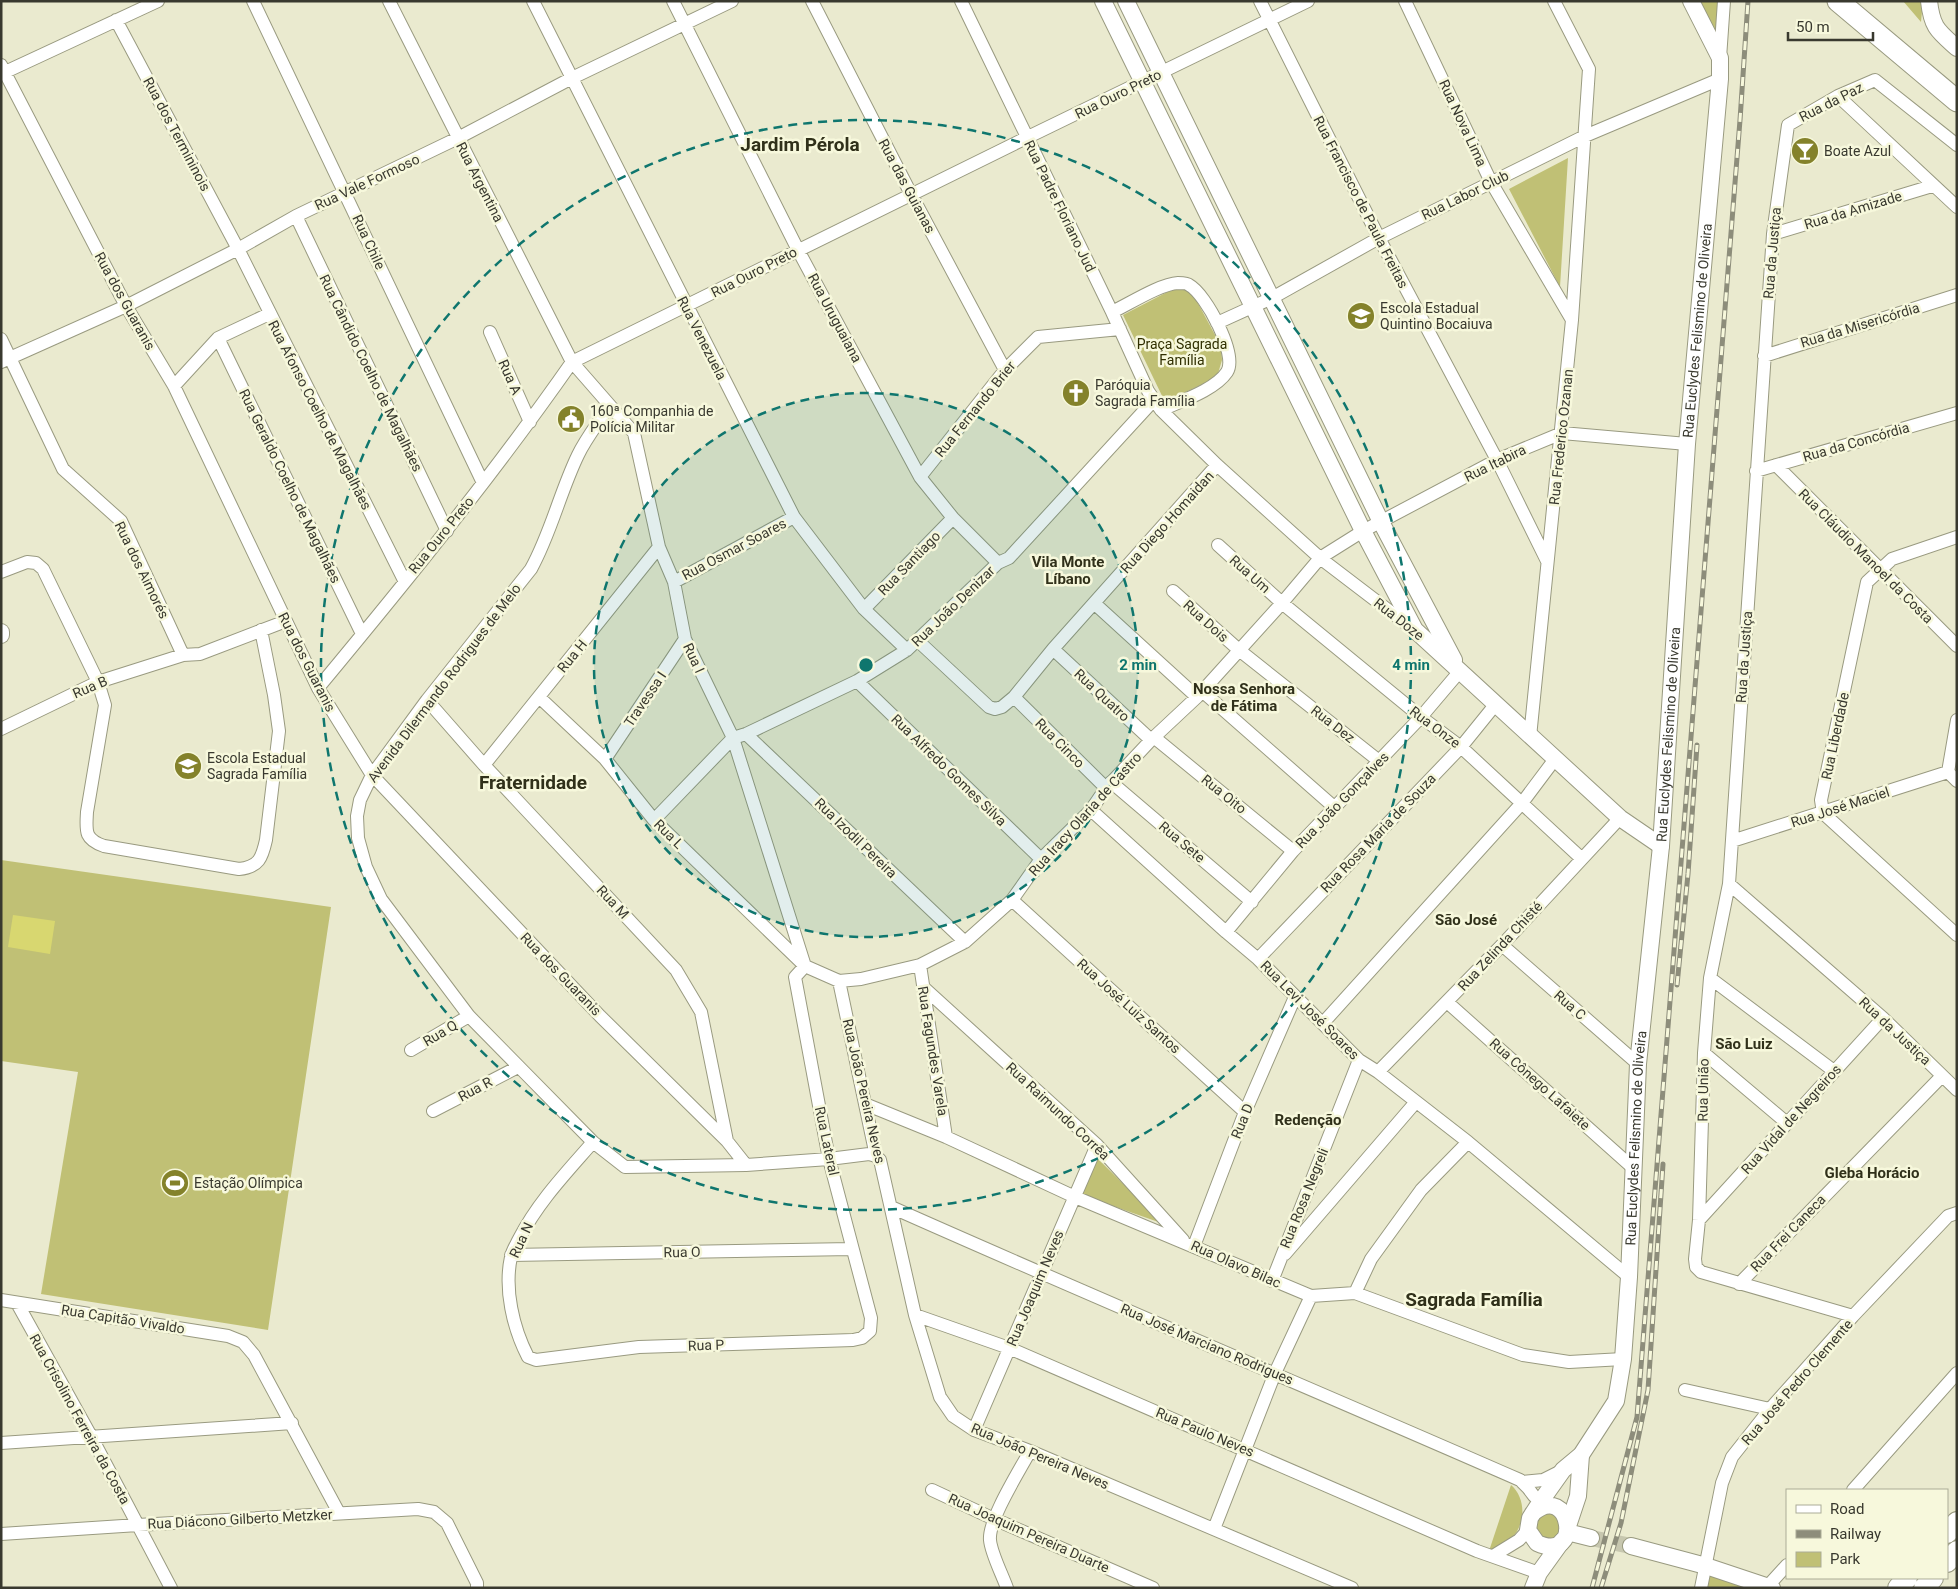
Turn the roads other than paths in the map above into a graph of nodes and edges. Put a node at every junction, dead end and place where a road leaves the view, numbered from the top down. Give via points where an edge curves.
1 (158, 1) edge
2 (253, 1) edge
3 (389, 1) edge
4 (533, 1) edge
5 (673, 1) edge
6 (732, 1) edge
7 (812, 1) edge
8 (961, 1) edge
9 (1103, 1) edge
10 (1126, 1) edge
11 (1260, 1) edge
12 (1308, 1) edge
13 (1404, 1) edge
14 (1554, 1) edge
15 (1691, 1) edge
16 (1724, 1) edge
17 (1838, 1) edge
18 (1929, 1) edge
19 (116, 20) junction
20 (1268, 20) junction
21 (684, 23) junction
22 (1957, 48) edge
23 (1720, 58) junction
24 (2, 71) edge
25 (1160, 74) junction
26 (572, 78) junction
27 (1720, 80) junction
28 (1142, 83) junction
29 (1838, 96) junction
30 (1957, 102) edge
31 (1788, 125) joint
32 (1585, 136) junction
33 (458, 138) junction
34 (1026, 138) junction
35 (1957, 145) edge
36 (1491, 182) junction
37 (1932, 186) junction
38 (346, 193) junction
39 (911, 194) junction
40 (1957, 206) edge
41 (296, 216) junction
42 (1773, 234) junction
43 (1379, 238) junction
44 (238, 249) junction
45 (798, 250) junction
46 (1957, 295) edge
47 (1272, 298) junction
48 (126, 306) junction
49 (686, 306) junction
50 (1254, 306) junction
51 (1112, 312) junction
52 (269, 314) junction
53 (1572, 320) junction
54 (1217, 323) junction
55 (1120, 329) junction
56 (490, 332) dead end
57 (218, 338) junction
58 (1, 339) edge
59 (1764, 356) junction
60 (6, 360) edge
61 (572, 362) junction
62 (1005, 370) junction
63 (174, 386) junction
64 (1158, 405) junction
65 (609, 406) junction
66 (1957, 413) edge
67 (530, 422) junction
68 (1562, 433) junction
69 (1687, 444) junction
70 (1497, 460) junction
71 (1217, 465) junction
72 (1776, 465) junction
73 (1756, 471) junction
74 (920, 477) junction
75 (483, 483) junction
76 (794, 517) junction
77 (953, 518) junction
78 (1381, 522) junction
79 (447, 530) junction
80 (1363, 531) junction
81 (1957, 537) edge
82 (1218, 545) dead end
83 (658, 548) junction
84 (1320, 558) junction
85 (1548, 561) junction
86 (998, 563) junction
87 (1880, 570) junction
88 (1, 572) edge
89 (404, 580) junction
90 (674, 582) junction
91 (1173, 591) dead end
92 (1094, 603) junction
93 (1282, 604) junction
94 (864, 609) junction
95 (286, 621) junction
96 (261, 630) junction
97 (1415, 630) junction
98 (362, 634) junction
99 (685, 638) junction
100 (917, 640) junction
101 (1957, 646) edge
102 (1053, 649) junction
103 (908, 650) junction
104 (1239, 650) junction
105 (183, 655) junction
106 (1460, 671) junction
107 (857, 681) junction
108 (98, 682) junction
109 (318, 688) junction
110 (1200, 694) junction
111 (539, 697) junction
112 (1014, 697) junction
113 (427, 700) junction
114 (1495, 705) junction
115 (1421, 717) junction
116 (1957, 720) edge
117 (1, 729) edge
118 (746, 734) junction
119 (1530, 737) junction
120 (733, 738) junction
121 (1153, 739) junction
122 (1461, 747) junction
123 (605, 758) junction
124 (1555, 759) junction
125 (1379, 761) junction
126 (484, 765) junction
127 (372, 775) junction
128 (1952, 777) edge
129 (1109, 785) junction
130 (1522, 803) junction
131 (1334, 807) junction
132 (1091, 810) junction
133 (1823, 812) junction
134 (1620, 818) junction
135 (654, 820) junction
136 (1732, 841) junction
137 (1661, 846) junction
138 (1293, 851) junction
139 (1581, 858) junction
140 (1042, 859) junction
141 (1729, 884) junction
142 (1012, 900) junction
143 (1252, 902) junction
144 (1226, 932) junction
145 (1957, 935) edge
146 (965, 942) junction
147 (1502, 945) junction
148 (1258, 958) junction
149 (920, 965) junction
150 (805, 966) junction
151 (1710, 978) junction
152 (839, 981) junction
153 (924, 987) junction
154 (1295, 997) junction
155 (1447, 1002) junction
156 (469, 1016) junction
157 (1883, 1018) junction
158 (1323, 1023) junction
159 (411, 1050) dead end
160 (1704, 1052) junction
161 (1359, 1060) junction
162 (1638, 1064) junction
163 (518, 1067) junction
164 (1834, 1071) junction
165 (1378, 1072) junction
166 (1942, 1076) junction
167 (1957, 1090) edge
168 (1415, 1103) junction
169 (864, 1104) junction
170 (433, 1111) dead end
171 (1245, 1112) junction
172 (1787, 1123) junction
173 (946, 1137) junction
174 (727, 1141) junction
175 (593, 1142) junction
176 (1468, 1142) junction
177 (1097, 1145) junction
178 (876, 1156) junction
179 (829, 1159) junction
180 (746, 1165) junction
181 (1632, 1167) junction
182 (1075, 1197) junction
183 (891, 1206) junction
184 (1957, 1213) edge
185 (1700, 1220) junction
186 (1190, 1244) junction
187 (852, 1249) junction
188 (511, 1255) junction
189 (1278, 1261) junction
190 (1041, 1274) junction
191 (1629, 1277) junction
192 (1272, 1281) junction
193 (1739, 1284) junction
194 (1355, 1293) junction
195 (1310, 1296) junction
196 (1, 1300) edge
197 (17, 1303) junction
198 (914, 1314) junction
199 (1853, 1316) junction
200 (871, 1318) joint
201 (1009, 1348) junction
202 (528, 1357) joint
203 (1623, 1359) junction
204 (1275, 1373) junction
205 (1957, 1373) edge
206 (1684, 1390) dead end
207 (1770, 1409) junction
208 (292, 1423) junction
209 (974, 1430) junction
210 (92, 1438) junction
211 (1, 1443) edge
212 (1245, 1450) junction
213 (1030, 1451) junction
214 (1581, 1455) junction
215 (1563, 1470) junction
216 (1526, 1485) junction
217 (1854, 1489) edge
218 (932, 1490) dead end
219 (1543, 1507) junction
220 (339, 1513) junction
221 (994, 1519) junction
222 (1957, 1522) edge
223 (138, 1524) junction
224 (1214, 1529) junction
225 (1567, 1532) junction
226 (1948, 1532) edge
227 (1, 1534) edge
228 (1530, 1534) junction
229 (1591, 1538) tunnel mouth
230 (1631, 1546) tunnel mouth
231 (1957, 1551) edge
232 (1493, 1556) junction
233 (1948, 1561) edge
234 (1706, 1566) junction
235 (1786, 1566) edge
236 (1536, 1580) edge
237 (1769, 1587) edge
238 (171, 1588) edge
239 (477, 1588) edge
240 (1007, 1588) edge
241 (1153, 1588) edge
242 (1352, 1588) edge
243 (1701, 1588) edge

1 - 19 street
2 - 38 street, Rua Chile
3 - 33 street, Rua Argentina
4 - 26 street, Rua Venezuela
5 - 21 street, Rua Uruguaiana
6 - 21 street, Rua Vale Formoso
7 - 39 street, Rua das Guianas
8 - 34 street, Rua Padre Floriano Jud
9 - 28 street
10 - 25 street
11 - 20 street, Rua Francisco de Paula Freitas
12 - 20 street, Rua Ouro Preto
13 - 36 street, Rua Nova Lima
14 - 32 street, Rua Frederico Ozanan via 1589,69
15 - 23 street
16 - 23 street, Rua Euclydes Felismino de Oliveira
17 - 30 highway
18 - 22 street via 1932,22
19 - 24 street
19 - 44 street, Rua dos Termininois
20 - 25 street, Rua Ouro Preto
20 - 43 street, Rua Francisco de Paula Freitas
21 - 26 street, Rua Vale Formoso
21 - 45 street, Rua Uruguaiana
23 - 27 street, Rua Euclydes Felismino de Oliveira
24 - 48 street, Rua dos Guaranis
25 - 28 street, Rua Ouro Preto
25 - 47 street
26 - 33 street, Rua Vale Formoso
26 - 49 street, Rua Venezuela
27 - 32 street, Rua Labor Club
27 - 69 street, Rua Euclydes Felismino de Oliveira
28 - 34 street, Rua Ouro Preto
28 - 50 street
29 - 31 street, Rua da Paz
29 - 35 street, Rua da Paz via 1875,80
29 - 37 street
31 - 42 street, Rua da Justiça
32 - 36 street, Rua Labor Club
32 - 53 street, Rua Frederico Ozanan
33 - 38 street, Rua Vale Formoso
33 - 61 street, Rua Argentina
34 - 39 street, Rua Ouro Preto
34 - 51 street, Rua Padre Floriano Jud
36 - 43 street, Rua Labor Club
36 - 53 street, Rua Nova Lima
37 - 40 street
37 - 42 street, Rua da Amizade
38 - 41 street, Rua Vale Formoso
38 - 75 street, Rua Chile
39 - 45 street, Rua Ouro Preto
39 - 62 street, Rua das Guianas
41 - 44 street, Rua Vale Formoso
41 - 79 street, Rua Cândido Coelho de Magalhães
42 - 59 street, Rua da Justiça
43 - 47 street, Rua Labor Club
43 - 70 street, Rua Francisco de Paula Freitas
44 - 48 street, Rua Vale Formoso
44 - 52 street, Rua Afonso Coelho de Magalhães
45 - 49 street, Rua Ouro Preto
45 - 74 street, Rua Uruguaiana
46 - 59 street, Rua da Misericórdia
47 - 50 street, Rua Labor Club
47 - 78 street
48 - 60 street, Rua Vale Formoso
48 - 63 street, Rua dos Guaranis
49 - 61 street, Rua Ouro Preto
49 - 76 street, Rua Venezuela
50 - 54 street, Rua Labor Club
50 - 80 street
51 - 54 street via 1167,285 1179,283 1188,284 1196,290
51 - 55 street, Rua Padre Floriano Jud
52 - 57 street
52 - 89 street, Rua Afonso Coelho de Magalhães
53 - 68 street, Rua Frederico Ozanan
54 - 64 street via 1228,350 1228,371 1210,387
55 - 62 street, Rua Fernando Brier via 1038,337
55 - 64 street, Rua Padre Floriano Jud via 1148,391
56 - 67 street, Rua A
57 - 63 street
57 - 98 street, Rua Geraldo Coelho de Magalhães
58 - 60 street, Rua dos Aimorés
59 - 73 street, Rua da Justiça
60 - 105 street, Rua dos Aimorés via 63,469 121,521
61 - 65 street, Rua I
61 - 67 street, Rua Ouro Preto
62 - 74 street, Rua Fernando Brier
63 - 95 street, Rua dos Guaranis
64 - 71 street, Rua Doze
64 - 86 street, Rua João Denizar via 1009,558
65 - 83 street, Rua I via 634,434
65 - 113 street, Avenida Dilermando Rodrigues de Melo via 578,454 544,546 531,569
66 - 72 street, Rua da Concórdia
67 - 75 street, Rua Ouro Preto
68 - 69 street, Rua Itabira
68 - 70 street, Rua Itabira
68 - 85 street, Rua Frederico Ozanan
69 - 137 street, Rua Euclydes Felismino de Oliveira
70 - 78 street, Rua Itabira
70 - 85 street, Rua Francisco de Paula Freitas
71 - 84 street, Rua Doze
71 - 92 street, Rua Diego Homaidan
72 - 73 street, Rua da Concórdia
72 - 87 street, Rua Cláudio Manoel da Costa
73 - 136 street, Rua da Justiça
74 - 77 street, Rua Uruguaiana
75 - 79 street, Rua Ouro Preto
76 - 90 street, Rua Osmar Soares
76 - 94 street, Rua Venezuela
77 - 86 street, Rua Uruguaiana
77 - 94 street, Rua Santiago
78 - 80 street, Rua Itabira
78 - 106 street
79 - 89 street, Rua Ouro Preto
80 - 84 street, Rua Itabira
80 - 97 street
81 - 87 street, Rua Liberdade via 1892,559
82 - 93 street, Rua Um
83 - 90 street, Rua I
83 - 111 street, Rua H
84 - 93 street, Rua Iracy Olaria de Castro
84 - 97 street, Rua Doze
85 - 119 street, Rua Frederico Ozanan
86 - 100 street, Rua João Denizar
87 - 101 street, Rua Cláudio Manoel da Costa
87 - 133 street, Rua Liberdade via 1867,582 1821,800
88 - 108 street via 27,562 36,562 43,569
89 - 98 street, Rua Ouro Preto
90 - 99 street, Rua I
91 - 104 street, Rua Dois
92 - 102 street, Rua Diego Homaidan
92 - 110 street
93 - 104 street, Rua Iracy Olaria de Castro
93 - 115 street, Rua Onze
94 - 103 street, Rua Venezuela
95 - 96 street, Rua B
95 - 109 street, Rua dos Guaranis
96 - 105 street, Rua B via 200,654
96 - 108 street via 279,731 263,854 258,863 246,868 104,846 88,837 87,812 105,705
97 - 106 street, Rua Doze
98 - 109 street, Rua Ouro Preto
99 - 120 street, Rua I
99 - 123 street, Travessa I
100 - 103 street, Rua João Denizar
100 - 112 street, Rua Diego Homaidan via 989,707 1002,707
102 - 112 street, Rua Diego Homaidan
102 - 121 street, Rua Quatro
103 - 107 street, Rua João Denizar
104 - 110 street, Rua Iracy Olaria de Castro
104 - 125 street, Rua Dez
105 - 108 street, Rua B
106 - 114 street, Rua Doze
106 - 115 street, Rua João Gonçalves
107 - 118 street, Rua João Denizar
107 - 140 street, Rua Alfredo Gomes Silva
108 - 117 street, Rua B
109 - 127 street, Rua dos Guaranis
110 - 121 street, Rua Iracy Olaria de Castro
110 - 131 street
111 - 123 street, Rua L
111 - 126 street, Rua H
112 - 129 street, Rua Cinco
113 - 126 street, Rua M
113 - 127 street, Avenida Dilermando Rodrigues de Melo
114 - 119 street, Rua Doze
114 - 122 street, Rua Rosa Maria de Souza
115 - 122 street, Rua Onze
115 - 125 street, Rua João Gonçalves
116 - 128 street
118 - 120 street, Rua João Denizar
118 - 146 street, Rua Izodil Pereira
119 - 124 street, Rua Doze
120 - 135 street
120 - 150 street, Rua I
121 - 129 street, Rua Iracy Olaria de Castro
121 - 138 street, Rua Oito
122 - 130 street, Rua Onze
122 - 148 street, Rua Rosa Maria de Souza
123 - 135 street, Rua L
124 - 130 street
124 - 134 street, Rua Doze
125 - 131 street, Rua João Gonçalves
126 - 174 street, Rua M via 676,970 701,1012
127 - 156 street, Avenida Dilermando Rodrigues de Melo via 360,800 357,816 358,838 366,867 381,899
127 - 174 street, Rua dos Guaranis via 600,1016
128 - 133 street, Rua José Maciel
129 - 132 street, Rua Iracy Olaria de Castro
129 - 143 street, Rua Sete
130 - 139 street, Rua Onze
130 - 158 street
131 - 138 street, Rua João Gonçalves
132 - 140 street, Rua Iracy Olaria de Castro
132 - 144 street, Rua Levi José Soares
133 - 136 street, Rua José Maciel
133 - 145 street
134 - 137 street, Rua Doze
134 - 139 street, Rua Zelinda Chisté
135 - 150 street, Rua L
136 - 141 street, Rua da Justiça
137 - 162 street, Rua Euclydes Felismino de Oliveira
138 - 143 street, Rua João Gonçalves
139 - 147 street, Rua Zelinda Chisté
140 - 142 street, Rua Iracy Olaria de Castro
141 - 151 street, Rua União
141 - 157 street, Rua da Justiça
142 - 146 street, Rua Iracy Olaria de Castro
142 - 171 street, Rua José Luiz Santos
143 - 144 street, Rua João Gonçalves
144 - 148 street, Rua Levi José Soares
146 - 149 street, Rua Iracy Olaria de Castro
147 - 155 street, Rua Zelinda Chisté
147 - 162 street, Rua C
148 - 154 street, Rua Levi José Soares
149 - 152 street, Rua Iracy Olaria de Castro
149 - 153 street, Rua Fagundes Varela
150 - 152 street, Rua Iracy Olaria de Castro
150 - 179 street, Rua Lateral via 795,977
151 - 160 street, Rua União
151 - 164 street
152 - 169 street, Rua João Pereira Neves
153 - 173 street, Rua Fagundes Varela
153 - 177 street, Rua Raimundo Corrêa
154 - 158 street, Rua Levi José Soares
154 - 171 street, Rua D
155 - 165 street, Rua Zelinda Chisté
155 - 181 street, Rua Cônego Lafaiete
156 - 159 street, Rua Q
156 - 163 street, Avenida Dilermando Rodrigues de Melo
157 - 164 street, Rua Vidal de Negreiros
157 - 166 street, Rua da Justiça
158 - 161 street, Rua Levi José Soares
160 - 172 street
160 - 185 street, Rua União
161 - 165 street, Rua Levi José Soares
161 - 189 street, Rua Rosa Negreli
162 - 181 street, Rua Euclydes Felismino de Oliveira
163 - 170 street, Rua R
163 - 175 street, Avenida Dilermando Rodrigues de Melo
164 - 172 street, Rua Vidal de Negreiros
165 - 168 street, Rua Levi José Soares
166 - 167 street, Rua da Justiça
166 - 193 street, Rua Frei Caneca
168 - 176 street, Rua Levi José Soares
168 - 189 street
169 - 173 street, Rua Olavo Bilac
169 - 178 street, Rua João Pereira Neves
171 - 186 street, Rua D
172 - 185 street, Rua Vidal de Negreiros
173 - 182 street, Rua Olavo Bilac
174 - 180 street, Rua dos Guaranis
175 - 180 street, Avenida Dilermando Rodrigues de Melo via 625,1167
175 - 188 street, Rua N via 548,1192
176 - 191 street, Rua Levi José Soares
176 - 194 street via 1421,1190 1371,1259
177 - 182 street, Rua Joaquim Neves
177 - 186 street, Rua Raimundo Corrêa
178 - 179 street, Avenida Dilermando Rodrigues de Melo
178 - 183 street, Rua João Pereira Neves via 880,1160
179 - 180 street, Avenida Dilermando Rodrigues de Melo
179 - 187 street, Rua Lateral
181 - 191 street, Rua Euclydes Felismino de Oliveira
182 - 186 street, Rua Olavo Bilac
182 - 190 street, Rua Joaquim Neves
183 - 190 street, Rua José Marciano Rodrigues
183 - 198 street, Rua João Pereira Neves
184 - 199 street, Rua José Pedro Clemente via 1948,1216
185 - 193 street, Rua União via 1696,1267 1701,1272
186 - 192 street, Rua Olavo Bilac
187 - 188 street, Rua O
187 - 200 street, Rua Lateral
188 - 202 street, Rua N via 509,1282 512,1306 516,1329
189 - 192 street, Rua Rosa Negreli
190 - 201 street, Rua Joaquim Neves
190 - 204 street, Rua José Marciano Rodrigues
191 - 203 street, Rua Euclydes Felismino de Oliveira
192 - 195 street, Rua Olavo Bilac
193 - 199 street
194 - 195 street, Rua Olavo Bilac
194 - 203 street, Rua Olavo Bilac via 1523,1355 1568,1362
195 - 204 street
196 - 197 street, Rua Capitão Vivaldo
197 - 208 street, Rua Capitão Vivaldo via 228,1336 243,1342 254,1355
197 - 210 street, Rua Crisolino Ferreira da Costa
198 - 201 street, Rua Paulo Neves
198 - 209 street, Rua João Pereira Neves via 940,1397 953,1416
199 - 207 street, Rua José Pedro Clemente
200 - 202 street, Rua P via 870,1331 853,1340 639,1348 536,1360
201 - 209 street, Rua Joaquim Neves
201 - 212 street, Rua Paulo Neves
203 - 214 street, Rua Euclydes Felismino de Oliveira via 1616,1401
204 - 212 street
204 - 216 street, Rua José Marciano Rodrigues
205 - 217 street
206 - 207 street
207 - 234 street, Rua José Pedro Clemente via 1732,1457 1722,1483
208 - 210 street
208 - 220 street
209 - 213 street, Rua João Pereira Neves
210 - 211 street
210 - 223 street, Rua Crisolino Ferreira da Costa
212 - 224 street
212 - 232 street, Rua Paulo Neves
213 - 221 street
213 - 224 street, Rua João Pereira Neves
214 - 215 street, Rua Euclydes Felismino de Oliveira
214 - 225 street, Rua Euclydes Felismino de Oliveira via 1578,1496
215 - 216 street
215 - 219 street, Rua Euclydes Felismino de Oliveira
216 - 219 street via 1533,1503
218 - 221 street, Rua Joaquim Pereira Duarte
219 - 225 street via 1565,1515
219 - 228 street via 1530,1518
220 - 223 street, Rua Diácono Gilberto Metzker
220 - 239 street, Rua Diácono Gilberto Metzker via 418,1509 434,1512 447,1523
221 - 240 street via 990,1542
221 - 241 street, Rua Joaquim Pereira Duarte
222 - 226 main road
223 - 227 street, Rua Diácono Gilberto Metzker
223 - 238 street, Rua Crisolino Ferreira da Costa
224 - 242 street, Rua João Pereira Neves
225 - 228 street via 1550,1546 1537,1543
225 - 229 street
225 - 236 street, Rua Euclydes Felismino de Oliveira
228 - 232 street
228 - 236 street
230 - 234 street
231 - 233 main road
232 - 236 street, Rua Paulo Neves
234 - 237 street
234 - 243 street, Rua José Pedro Clemente
235 - 237 street

